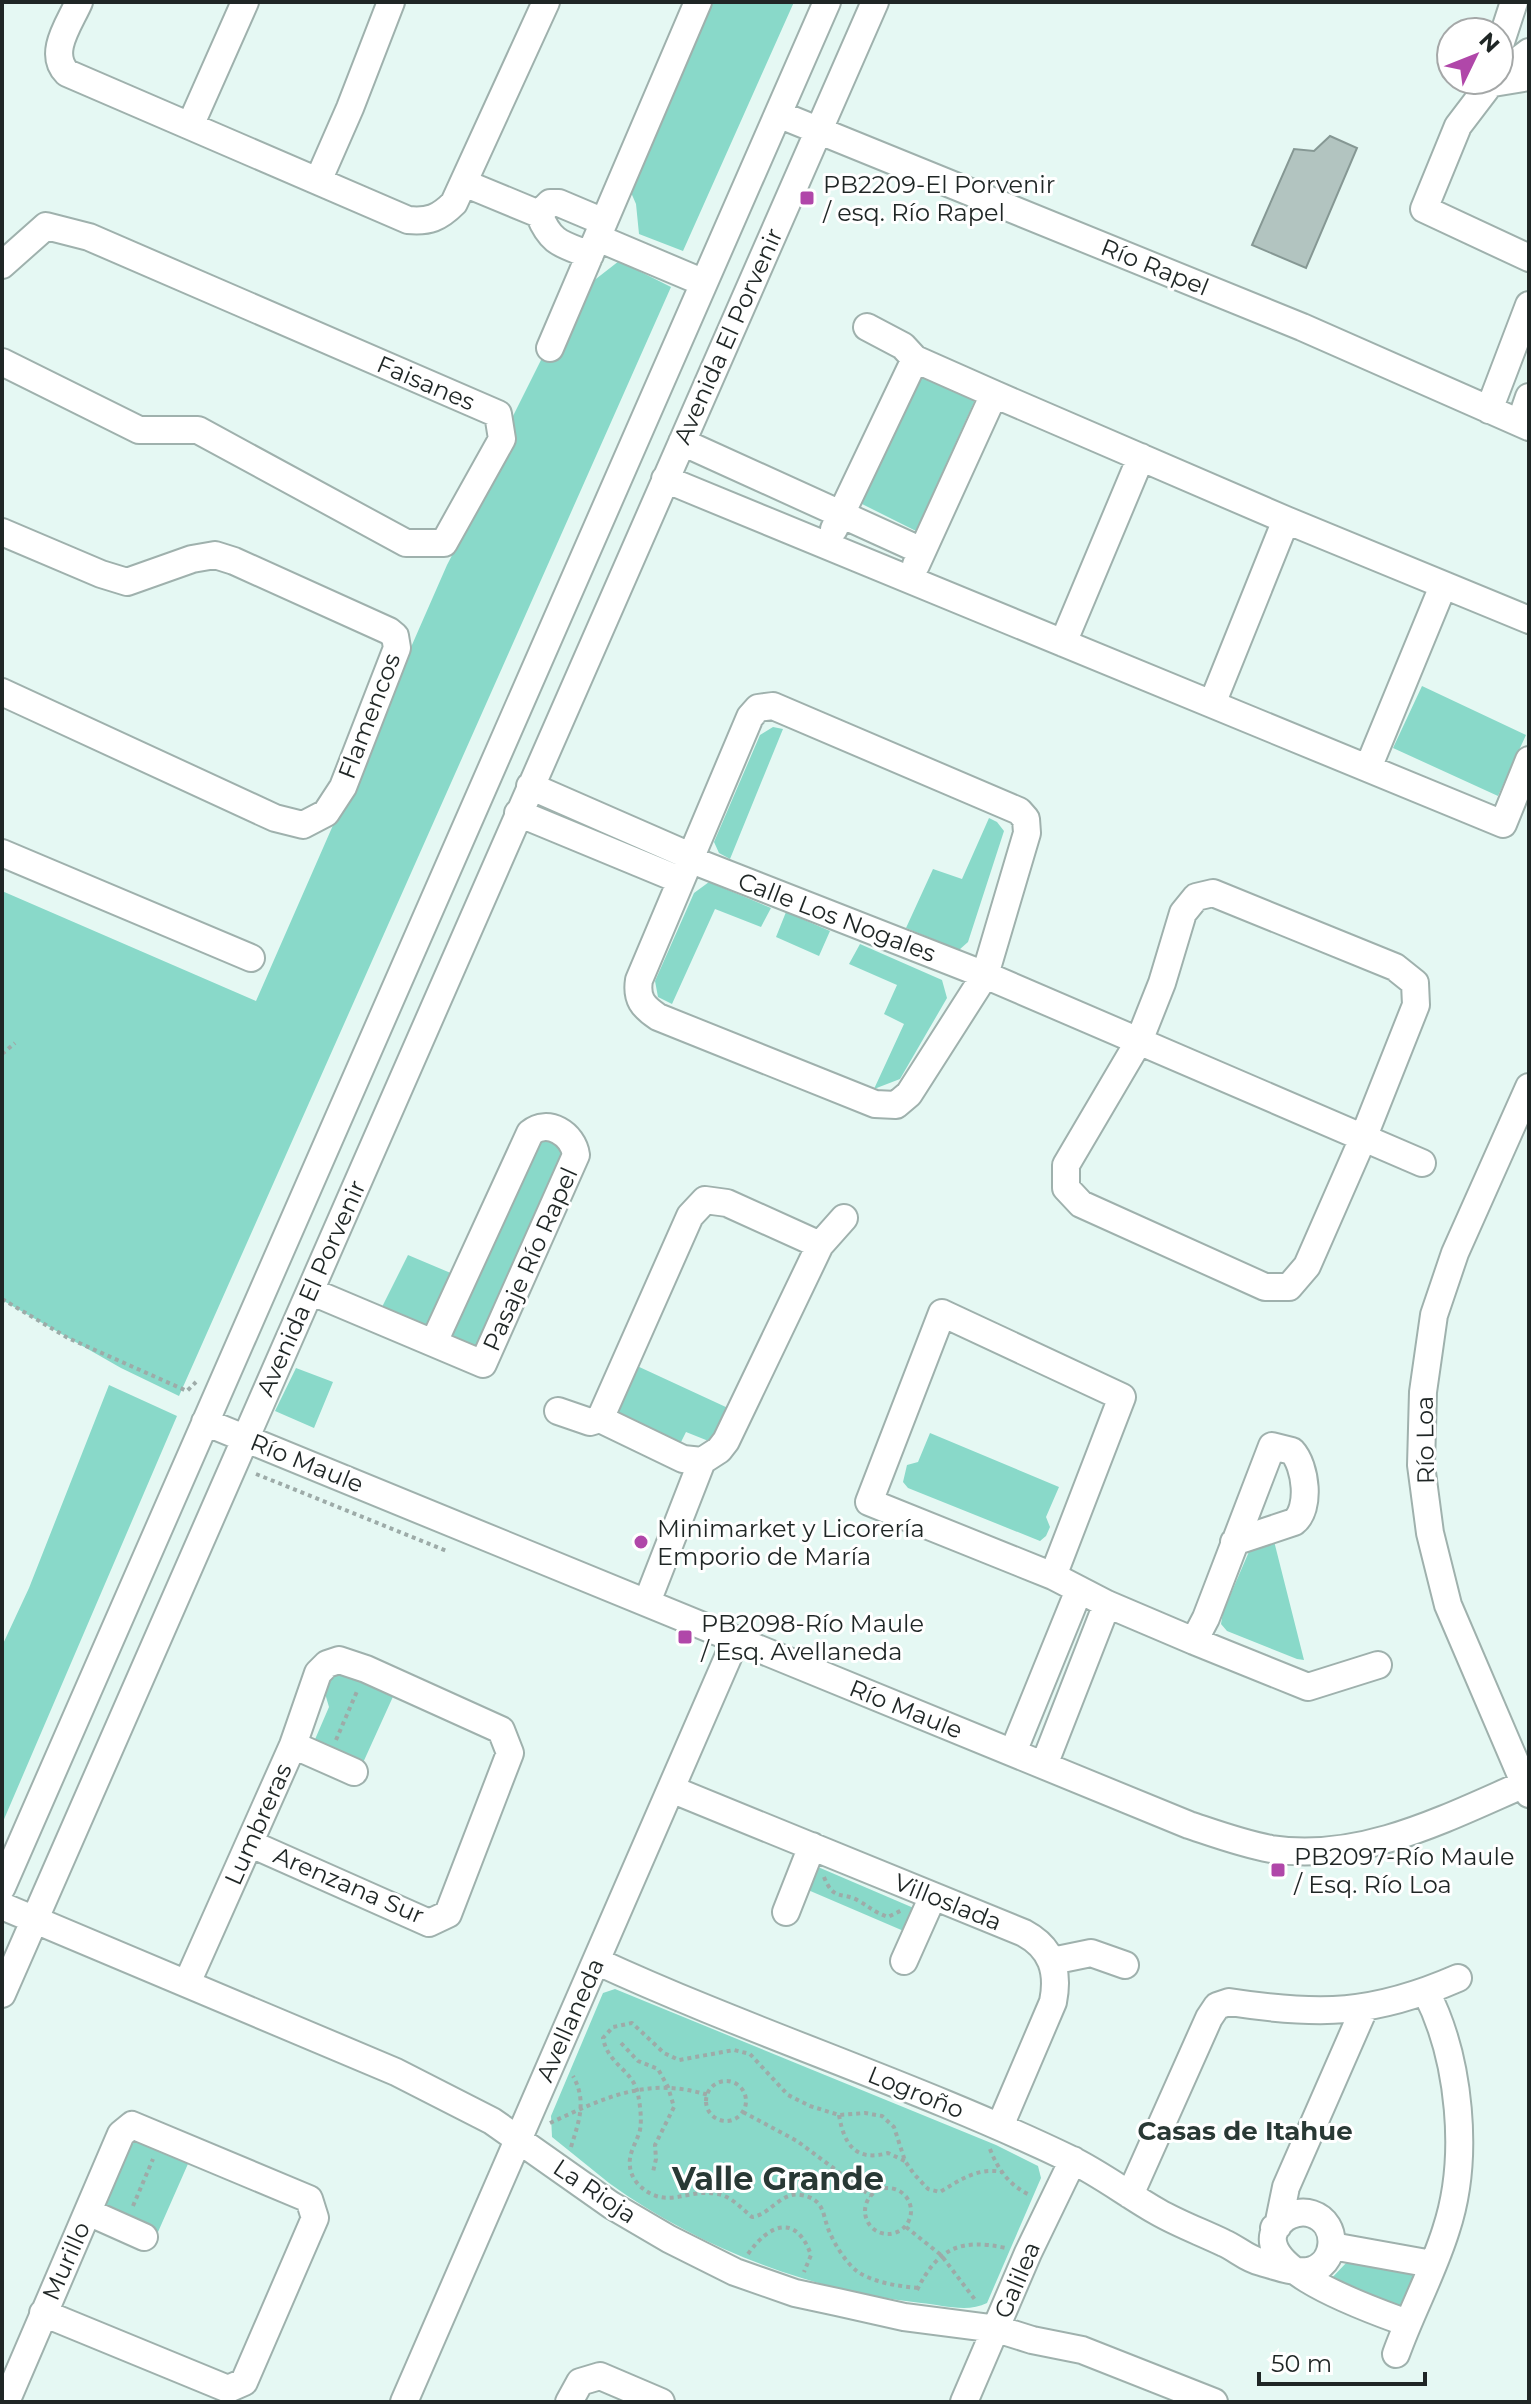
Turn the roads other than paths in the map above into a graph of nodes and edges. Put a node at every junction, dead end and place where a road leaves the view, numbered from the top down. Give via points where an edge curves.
1 (79, 2) edge
2 (245, 2) edge
3 (391, 2) edge
4 (546, 2) edge
5 (698, 2) edge
6 (827, 2) edge
7 (875, 2) edge
8 (1480, 96) edge
9 (778, 114) junction
10 (190, 126) junction
11 (820, 129) junction
12 (318, 181) junction
13 (464, 183) junction
14 (539, 214) junction
15 (597, 239) junction
16 (1527, 255) edge
17 (2, 265) edge
18 (702, 282) junction
19 (1529, 305) edge
20 (867, 327) dead end
21 (550, 348) dead end
22 (915, 359) junction
23 (2, 362) edge
24 (994, 394) junction
25 (1529, 397) edge
26 (1489, 410) junction
27 (1524, 425) edge
28 (682, 442) junction
29 (1141, 457) junction
30 (665, 479) junction
31 (841, 514) junction
32 (1286, 520) junction
33 (2, 532) edge
34 (826, 546) junction
35 (922, 551) junction
36 (580, 565) junction
37 (909, 580) junction
38 (620, 583) junction
39 (1443, 586) junction
40 (1529, 620) edge
41 (1063, 643) junction
42 (2, 692) edge
43 (1212, 704) junction
44 (1529, 760) edge
45 (1368, 768) junction
46 (530, 786) junction
47 (518, 813) junction
48 (2, 853) edge
49 (686, 865) junction
50 (251, 958) dead end
51 (985, 975) junction
52 (1139, 1041) junction
53 (1529, 1087) edge
54 (1364, 1136) junction
55 (1422, 1163) dead end
56 (844, 1218) dead end
57 (820, 1245) junction
58 (310, 1291) junction
59 (434, 1342) junction
60 (558, 1411) dead end
61 (600, 1419) junction
62 (205, 1422) junction
63 (246, 1438) junction
64 (702, 1461) junction
65 (1234, 1542) dead end
66 (1053, 1576) junction
67 (1079, 1590) junction
68 (647, 1602) junction
69 (1107, 1604) junction
70 (736, 1639) junction
71 (1194, 1641) junction
72 (1378, 1665) dead end
73 (293, 1745) junction
74 (1013, 1752) junction
75 (1044, 1765) junction
76 (354, 1772) dead end
77 (1528, 1787) edge
78 (671, 1789) junction
79 (251, 1844) junction
80 (812, 1846) junction
81 (2, 1887) edge
82 (933, 1896) junction
83 (2, 1906) edge
84 (786, 1912) dead end
85 (448, 1914) joint
86 (34, 1919) junction
87 (596, 1961) junction
88 (904, 1961) dead end
89 (1052, 1961) junction
90 (1125, 1965) dead end
91 (1458, 1978) dead end
92 (187, 1983) junction
93 (1426, 1992) junction
94 (2, 1994) edge
95 (1364, 2009) junction
96 (1000, 2126) junction
97 (519, 2139) junction
98 (1073, 2160) junction
99 (1130, 2195) junction
100 (88, 2212) junction
101 (1278, 2226) junction
102 (134, 2232) road end
103 (1226, 2243) junction
104 (1332, 2246) junction
105 (1432, 2264) junction
106 (1294, 2270) junction
107 (43, 2313) junction
108 (1407, 2323) junction
109 (997, 2329) junction
110 (1396, 2354) dead end
111 (6, 2402) edge
112 (404, 2402) edge
113 (569, 2402) edge
114 (661, 2402) edge
115 (964, 2402) edge
116 (1214, 2402) edge

1 - 10 street via 57,51 59,65
2 - 10 street
3 - 12 street
4 - 13 street
5 - 15 street
6 - 9 street, Avenida El Porvenir
7 - 11 street, Avenida El Porvenir
8 - 16 street via 1458,126 1424,209
9 - 11 street, Río Rapel
9 - 18 street, Avenida El Porvenir
10 - 12 street
11 - 26 street, Río Rapel via 1302,327
11 - 28 street, Avenida El Porvenir
12 - 13 street via 408,220 426,222 454,203
13 - 14 street
14 - 15 street via 554,240
14 - 15 street via 550,203 559,203
15 - 18 street
15 - 21 street
17 - 23 street, Faisanes via 46,226 89,237 498,414 502,439 444,543 406,543 198,430 139,430
18 - 36 street, Avenida El Porvenir
19 - 26 street
20 - 22 street via 903,346
22 - 24 street
22 - 31 street
24 - 29 street
24 - 35 street
25 - 27 street
26 - 27 street, Río Rapel
28 - 30 street, Avenida El Porvenir
28 - 31 street
29 - 32 street
29 - 41 street
30 - 34 street
30 - 38 street, Avenida El Porvenir
31 - 34 street
31 - 35 street
32 - 39 street
32 - 43 street
33 - 42 street, Flamencos via 127,582 215,555 389,631 397,648 343,787 326,813 303,825 275,818
34 - 37 street
35 - 37 street
36 - 38 street
36 - 62 street, Avenida El Porvenir
37 - 41 street
38 - 46 street, Avenida El Porvenir
39 - 40 street
39 - 45 street
41 - 43 street
43 - 45 street
44 - 45 street via 1503,824
46 - 47 street, Avenida El Porvenir
46 - 49 street, Calle Los Nogales
47 - 49 street, Calle Los Nogales
47 - 58 street, Avenida El Porvenir
48 - 50 street
49 - 51 street, Calle Los Nogales
49 - 51 street via 639,980 646,1008 875,1104 896,1105 909,1094
49 - 51 street via 750,717 758,708 773,706 1019,811 1026,819 1027,833
51 - 52 street, Calle Los Nogales
52 - 54 street, Calle Los Nogales
52 - 54 street via 1183,913 1196,897 1213,893 1395,967 1415,983 1416,1005
52 - 54 street via 1066,1165 1066,1188 1081,1204 1265,1287 1289,1287 1307,1266
53 - 77 street, Río Loa via 1455,1253 1434,1315 1423,1392 1421,1465 1430,1533 1448,1605
54 - 55 street, Calle Los Nogales
56 - 57 street
57 - 61 street via 727,1203 705,1200 697,1206
57 - 64 street via 726,1441
58 - 59 street
58 - 63 street, Avenida El Porvenir
59 - 59 street, Pasaje Río Rapel via 483,1364 576,1155 567,1136 547,1126 530,1133
60 - 61 street via 590,1422
61 - 64 street via 683,1459
62 - 63 street, Río Maule
62 - 81 street, Avenida El Porvenir
63 - 68 street, Río Maule
63 - 86 street, Avenida El Porvenir
64 - 68 street
65 - 71 street
66 - 66 street via 869,1502 942,1313 1122,1397
66 - 67 street
67 - 69 street
67 - 74 street
68 - 70 street, Río Maule
69 - 71 street
69 - 75 street
70 - 74 street, Río Maule
70 - 78 street, Avellaneda
71 - 72 street via 1308,1687
73 - 76 street
73 - 79 street, Lumbreras
73 - 85 street, Lumbreras via 318,1673 339,1660 501,1730 510,1753
74 - 75 street, Río Maule
75 - 77 street, Río Maule via 1219,1836 1297,1851 1344,1850 1386,1840
78 - 80 street, Villoslada
78 - 87 street, Avellaneda
79 - 85 street, Arenzana Sur via 429,1923
79 - 92 street, Lumbreras
80 - 82 street, Villoslada
80 - 84 street
82 - 88 street
82 - 89 street, Villoslada via 1024,1933 1042,1945
83 - 86 street, La Rioja
86 - 92 street, La Rioja
86 - 94 street, Avenida El Porvenir
87 - 96 street, Logroño
87 - 97 street, Avellaneda
89 - 90 street via 1091,1953
89 - 96 street via 1053,2002
91 - 93 street
92 - 97 street, La Rioja via 396,2072
93 - 95 street
93 - 105 street via 1453,2063 1460,2130 1447,2229
95 - 99 street via 1310,2012 1229,2002 1217,2006
95 - 101 street via 1286,2187
96 - 98 street, Logroño
97 - 109 street, La Rioja via 611,2205 735,2272 795,2293 904,2317
97 - 112 street, Avellaneda
98 - 99 street, Logroño
98 - 109 street, Galilea
99 - 103 street, Logroño via 1184,2227
100 - 102 street
100 - 107 street, Murillo
100 - 107 street, Murillo via 121,2134 132,2125 309,2199 315,2218 244,2382 228,2389
101 - 103 street via 1253,2241
101 - 104 street via 1293,2214 1311,2213 1326,2223
101 - 106 street, Logroño via 1277,2256
103 - 106 street, Logroño via 1254,2261
104 - 105 street
104 - 106 street via 1317,2268
105 - 108 street
106 - 108 street, Logroño via 1329,2291
107 - 111 street, Murillo
108 - 110 street
109 - 115 street, Galilea
109 - 116 street, La Rioja via 1082,2350
113 - 114 street via 580,2382 600,2376

